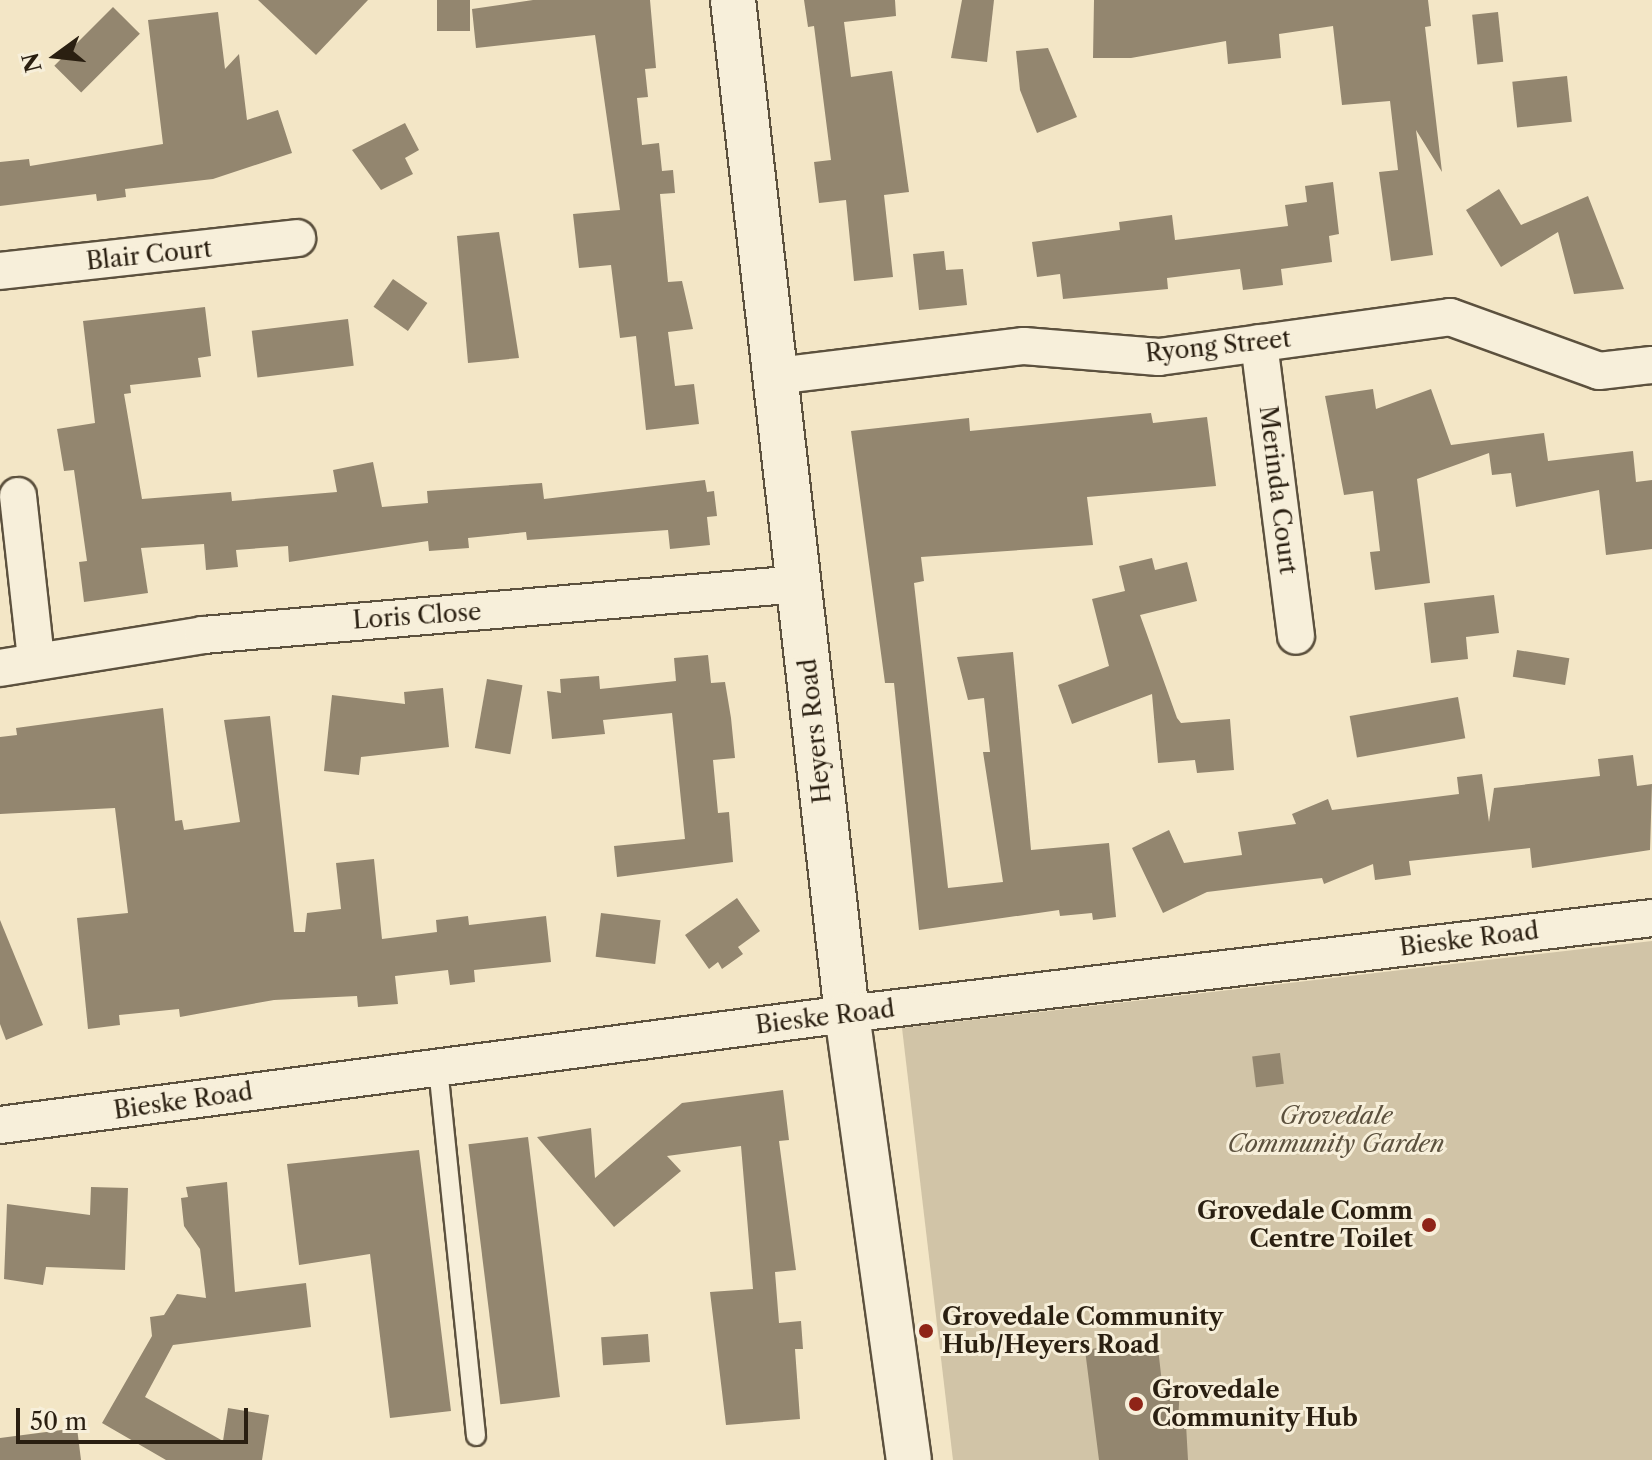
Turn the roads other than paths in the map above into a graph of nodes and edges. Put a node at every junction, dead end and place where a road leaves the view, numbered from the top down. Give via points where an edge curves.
1 (733, 0) edge
2 (297, 238) dead end
3 (0, 271) edge
4 (1259, 343) junction
5 (1652, 365) edge
6 (776, 376) junction
7 (18, 496) dead end
8 (799, 584) junction
9 (1296, 636) dead end
10 (36, 660) junction
11 (0, 668) edge
12 (1652, 918) edge
13 (847, 1014) junction
14 (438, 1068) junction
15 (0, 1125) edge
16 (476, 1436) dead end
17 (909, 1460) edge

1 - 6 street, Heyers Road
2 - 3 street, Blair Court
4 - 5 street, Ryong Street via 1450,317 1599,371
4 - 6 street, Ryong Street via 1159,357 1024,346
4 - 9 street, Merinda Court
6 - 8 street, Heyers Road
7 - 10 street
8 - 10 street, Loris Close via 217,634
8 - 13 street, Heyers Road
10 - 11 street, Loris Close
12 - 13 street, Bieske Road
13 - 14 street, Bieske Road
13 - 17 street, Heyers Road
14 - 15 street, Bieske Road
14 - 16 lane

